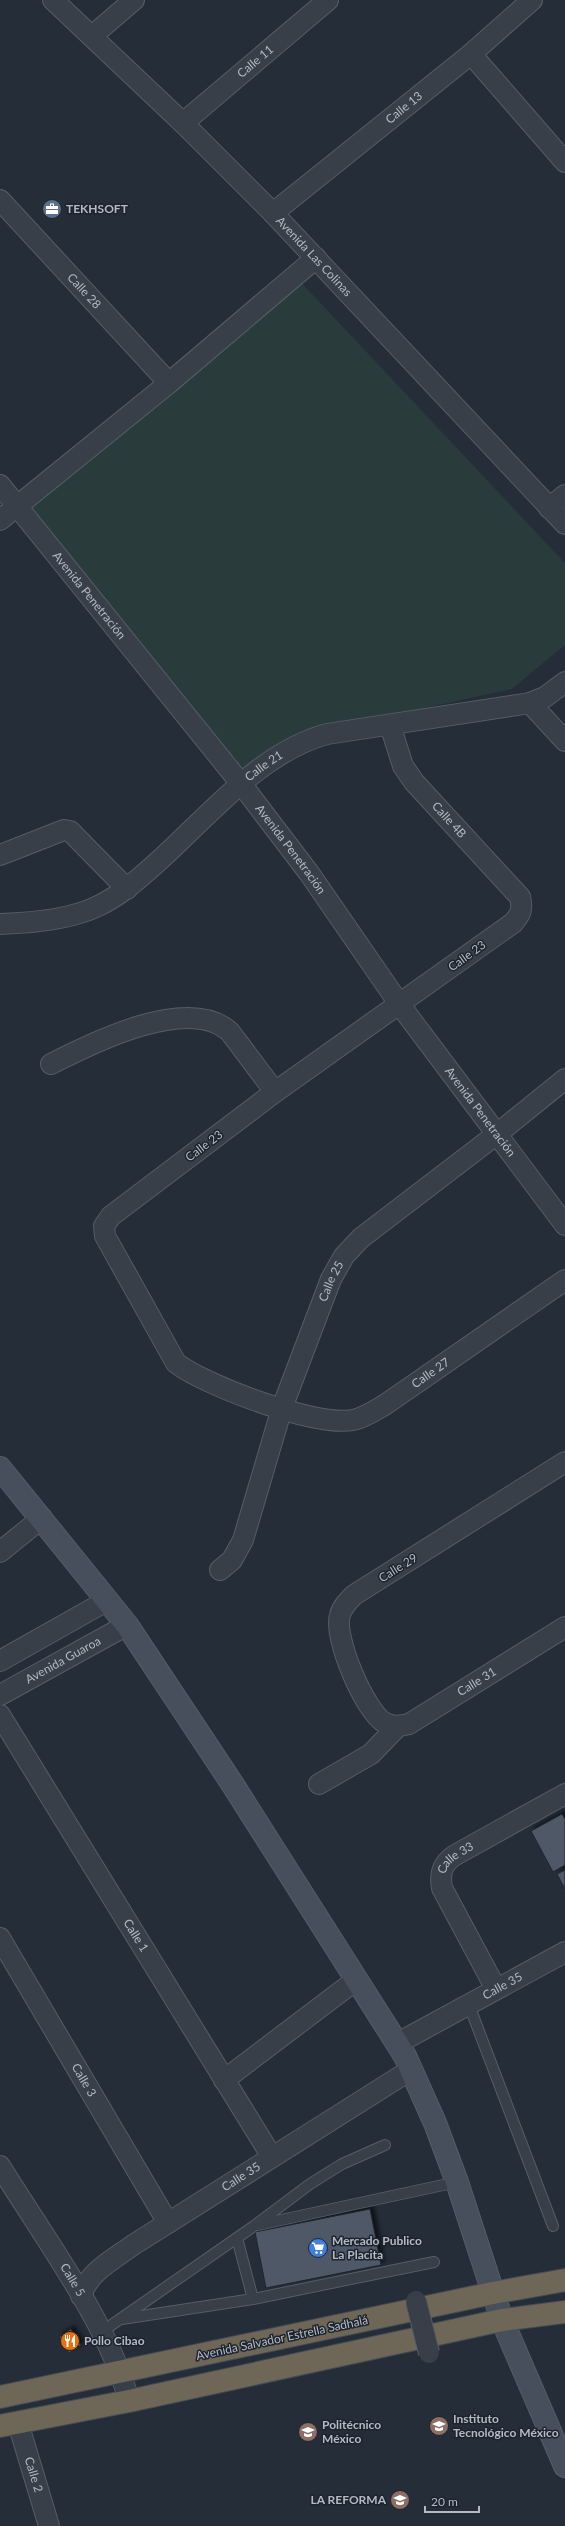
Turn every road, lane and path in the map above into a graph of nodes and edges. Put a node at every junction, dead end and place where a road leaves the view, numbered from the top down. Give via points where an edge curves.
1 (53, 0) edge
2 (134, 0) edge
3 (328, 0) edge
4 (532, 0) edge
5 (92, 36) junction
6 (471, 54) junction
7 (184, 122) junction
8 (562, 153) edge
9 (0, 200) edge
10 (273, 213) junction
11 (316, 258) junction
12 (169, 383) junction
13 (0, 484) edge
14 (565, 495) edge
15 (16, 506) junction
16 (549, 508) junction
17 (0, 520) edge
18 (565, 524) edge
19 (565, 682) edge
20 (530, 703) junction
21 (390, 725) junction
22 (565, 741) edge
23 (242, 785) junction
24 (0, 856) edge
25 (127, 889) junction
26 (522, 906) joint
27 (0, 924) edge
28 (400, 1005) junction
29 (50, 1064) dead end
30 (565, 1079) edge
31 (275, 1092) junction
32 (497, 1134) junction
33 (565, 1225) edge
34 (565, 1280) edge
35 (282, 1408) junction
36 (565, 1462) edge
37 (0, 1468) edge
38 (42, 1518) junction
39 (0, 1552) edge
40 (220, 1570) dead end
41 (108, 1600) junction
42 (127, 1625) junction
43 (565, 1627) edge
44 (0, 1661) edge
45 (0, 1695) edge
46 (0, 1715) edge
47 (392, 1725) junction
48 (319, 1784) dead end
49 (565, 1794) edge
50 (0, 1938) edge
51 (565, 1952) edge
52 (356, 1980) junction
53 (496, 1989) junction
54 (469, 2005) junction
55 (398, 2043) junction
56 (412, 2069) junction
57 (224, 2080) junction
58 (385, 2145) dead end
59 (272, 2157) junction
60 (0, 2166) edge
61 (457, 2182) junction
62 (168, 2223) junction
63 (254, 2226) junction
64 (553, 2226) dead end
65 (237, 2238) junction
66 (434, 2262) dead end
67 (565, 2280) edge
68 (493, 2293) junction
69 (80, 2296) junction
70 (253, 2299) junction
71 (416, 2301) dead end
72 (565, 2312) edge
73 (120, 2320) junction
74 (502, 2320) junction
75 (100, 2333) junction
76 (429, 2353) dead end
77 (121, 2372) junction
78 (1, 2394) edge
79 (129, 2401) junction
80 (9, 2424) edge
81 (559, 2437) edge
82 (565, 2466) edge
83 (49, 2526) edge

1 - 5 street, Avenida Las Colinas
2 - 5 street
3 - 7 street, Calle 11
4 - 6 street, Calle 13
5 - 7 street, Avenida Las Colinas
6 - 8 street
6 - 10 street, Calle 13
7 - 10 street, Avenida Las Colinas
9 - 12 street, Calle 28
10 - 11 street, Avenida Las Colinas
11 - 12 street
11 - 16 street, Avenida Las Colinas
12 - 15 street
13 - 15 street, Avenida Penetración
14 - 16 street
15 - 17 street
15 - 23 street, Avenida Penetración
16 - 18 street, Avenida Las Colinas
19 - 20 street, Calle 21 via 545,697
20 - 21 street, Calle 21
20 - 22 street
21 - 23 street, Calle 21 via 327,734 300,744 273,759
21 - 26 street, Calle 4B via 403,766 411,777 520,897
23 - 25 street, Calle 21 via 182,842
23 - 28 street, Avenida Penetración via 309,873
24 - 25 street via 64,830 70,831
25 - 27 street, Calle 21 via 86,911 21,923
26 - 28 street, Calle 23 via 513,923
28 - 31 street, Calle 23
28 - 32 street, Avenida Penetración
29 - 31 street via 147,1025 179,1018 207,1018 230,1032
30 - 32 street, Calle 25
31 - 35 street, Calle 23 via 111,1216 104,1226 109,1245 176,1363 190,1374 219,1387
32 - 33 street, Avenida Penetración
32 - 35 street, Calle 25 via 361,1238 344,1256 331,1279
34 - 35 street, Calle 27 via 386,1404 369,1413 353,1420 334,1420
35 - 40 street, Calle 25 via 243,1540 232,1560
36 - 47 street, Calle 29 via 354,1595 346,1604 340,1615 338,1629 343,1649 370,1709
37 - 38 main road
38 - 39 street
38 - 41 main road
41 - 42 main road
41 - 44 street
42 - 45 street, Avenida Guaroa
42 - 52 main road via 233,1785
43 - 47 street, Calle 31 via 409,1724
46 - 57 street, Calle 1
47 - 48 street via 371,1754
49 - 53 street, Calle 33 via 457,1854 442,1868 442,1888
50 - 62 street, Calle 3
51 - 53 street, Calle 35
52 - 55 main road
52 - 57 street
53 - 54 street, Calle 35
54 - 55 street, Calle 35
54 - 64 lane
55 - 56 main road
56 - 59 street, Calle 35
56 - 61 main road
57 - 59 street, Calle 1
58 - 63 lane via 342,2164 310,2184
59 - 62 street, Calle 35
60 - 69 street, Calle 5
61 - 63 lane
61 - 68 main road
62 - 69 street, Calle 35 via 98,2271 84,2286
63 - 65 lane
65 - 70 lane
65 - 73 lane
66 - 70 lane
67 - 68 highway, Avenida Salvador Estrella Sadhalá
68 - 74 main road
68 - 77 highway, Avenida Salvador Estrella Sadhalá
69 - 75 street, Calle 5
70 - 73 lane
71 - 76 street, bridge
72 - 74 highway
73 - 75 lane
74 - 79 highway
74 - 81 main road
75 - 77 street, Calle 5
77 - 78 highway, Avenida Salvador Estrella Sadhalá
77 - 79 street, Calle 5
79 - 80 highway
80 - 83 street, Calle 2
81 - 82 main road

